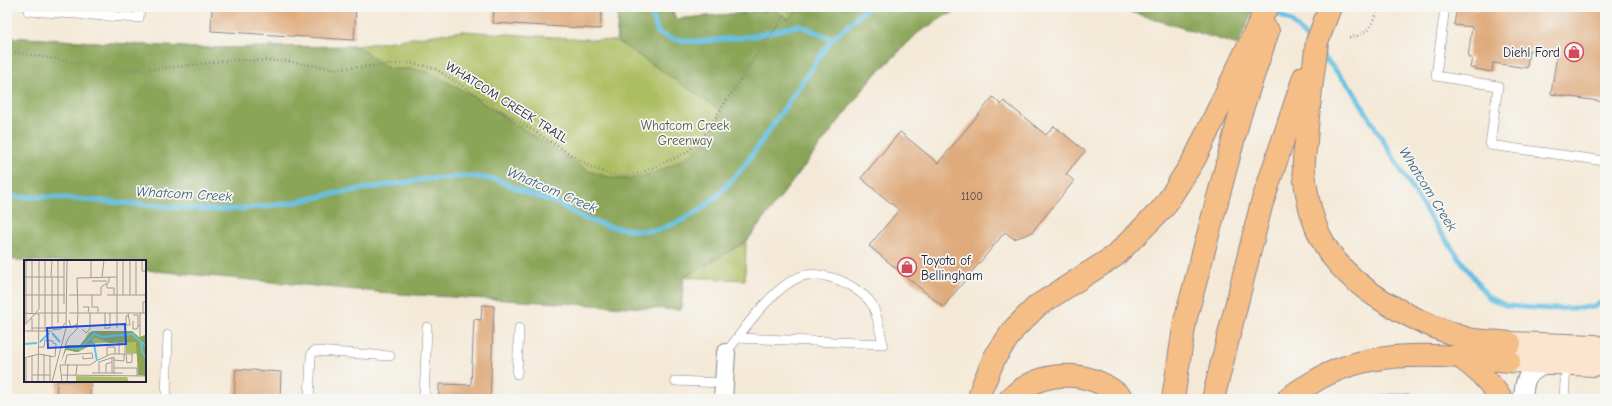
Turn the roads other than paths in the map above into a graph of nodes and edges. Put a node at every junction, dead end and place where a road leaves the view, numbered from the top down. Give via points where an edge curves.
1 (28, 7) edge
2 (140, 7) edge
3 (1267, 7) edge
4 (1276, 7) edge
5 (1330, 7) edge
6 (1445, 7) edge
7 (1299, 116) junction
8 (1605, 161) edge
9 (427, 327) dead end
10 (519, 328) dead end
11 (168, 335) dead end
12 (737, 338) junction
13 (1605, 350) edge
14 (1510, 352) junction
15 (726, 353) joint
16 (390, 356) dead end
17 (1460, 357) junction
18 (1605, 361) edge
19 (1557, 363) junction
20 (517, 374) dead end
21 (676, 381) dead end
22 (724, 391) edge
23 (166, 399) edge
24 (309, 399) edge
25 (424, 399) edge
26 (979, 399) edge
27 (1010, 399) edge
28 (1123, 399) edge
29 (1173, 399) edge
30 (1213, 399) edge
31 (1288, 399) edge
32 (1383, 399) edge
33 (1406, 399) edge
34 (1502, 399) edge
35 (1522, 399) edge
36 (1564, 399) edge

1 - 2 lane via 28,11 139,18
3 - 26 highway via 1195,158 1164,207 1115,256 1037,306 1014,329 995,357
4 - 29 highway via 1240,115 1185,320
5 - 7 highway, bridge via 1317,42
6 - 8 lane via 1436,76 1498,86 1490,145
7 - 14 highway via 1310,211 1320,237 1349,276 1376,296 1417,319
7 - 30 highway via 1261,206
9 - 25 lane
10 - 20 lane
11 - 23 lane
12 - 12 lane via 883,344 872,303 846,282 826,276 806,275 790,281 753,316
12 - 15 lane
13 - 14 main road via 1595,346
14 - 17 highway
14 - 19 main road
15 - 22 street
16 - 24 lane via 315,351 311,356
17 - 31 highway via 1411,355 1368,359 1320,377
17 - 34 highway via 1479,371 1494,386
18 - 19 main road via 1594,365
19 - 35 street via 1533,371 1525,379
19 - 36 lane
21 - 22 lane
27 - 28 highway via 1020,390 1042,378 1066,375 1091,379 1113,390
32 - 33 lane

